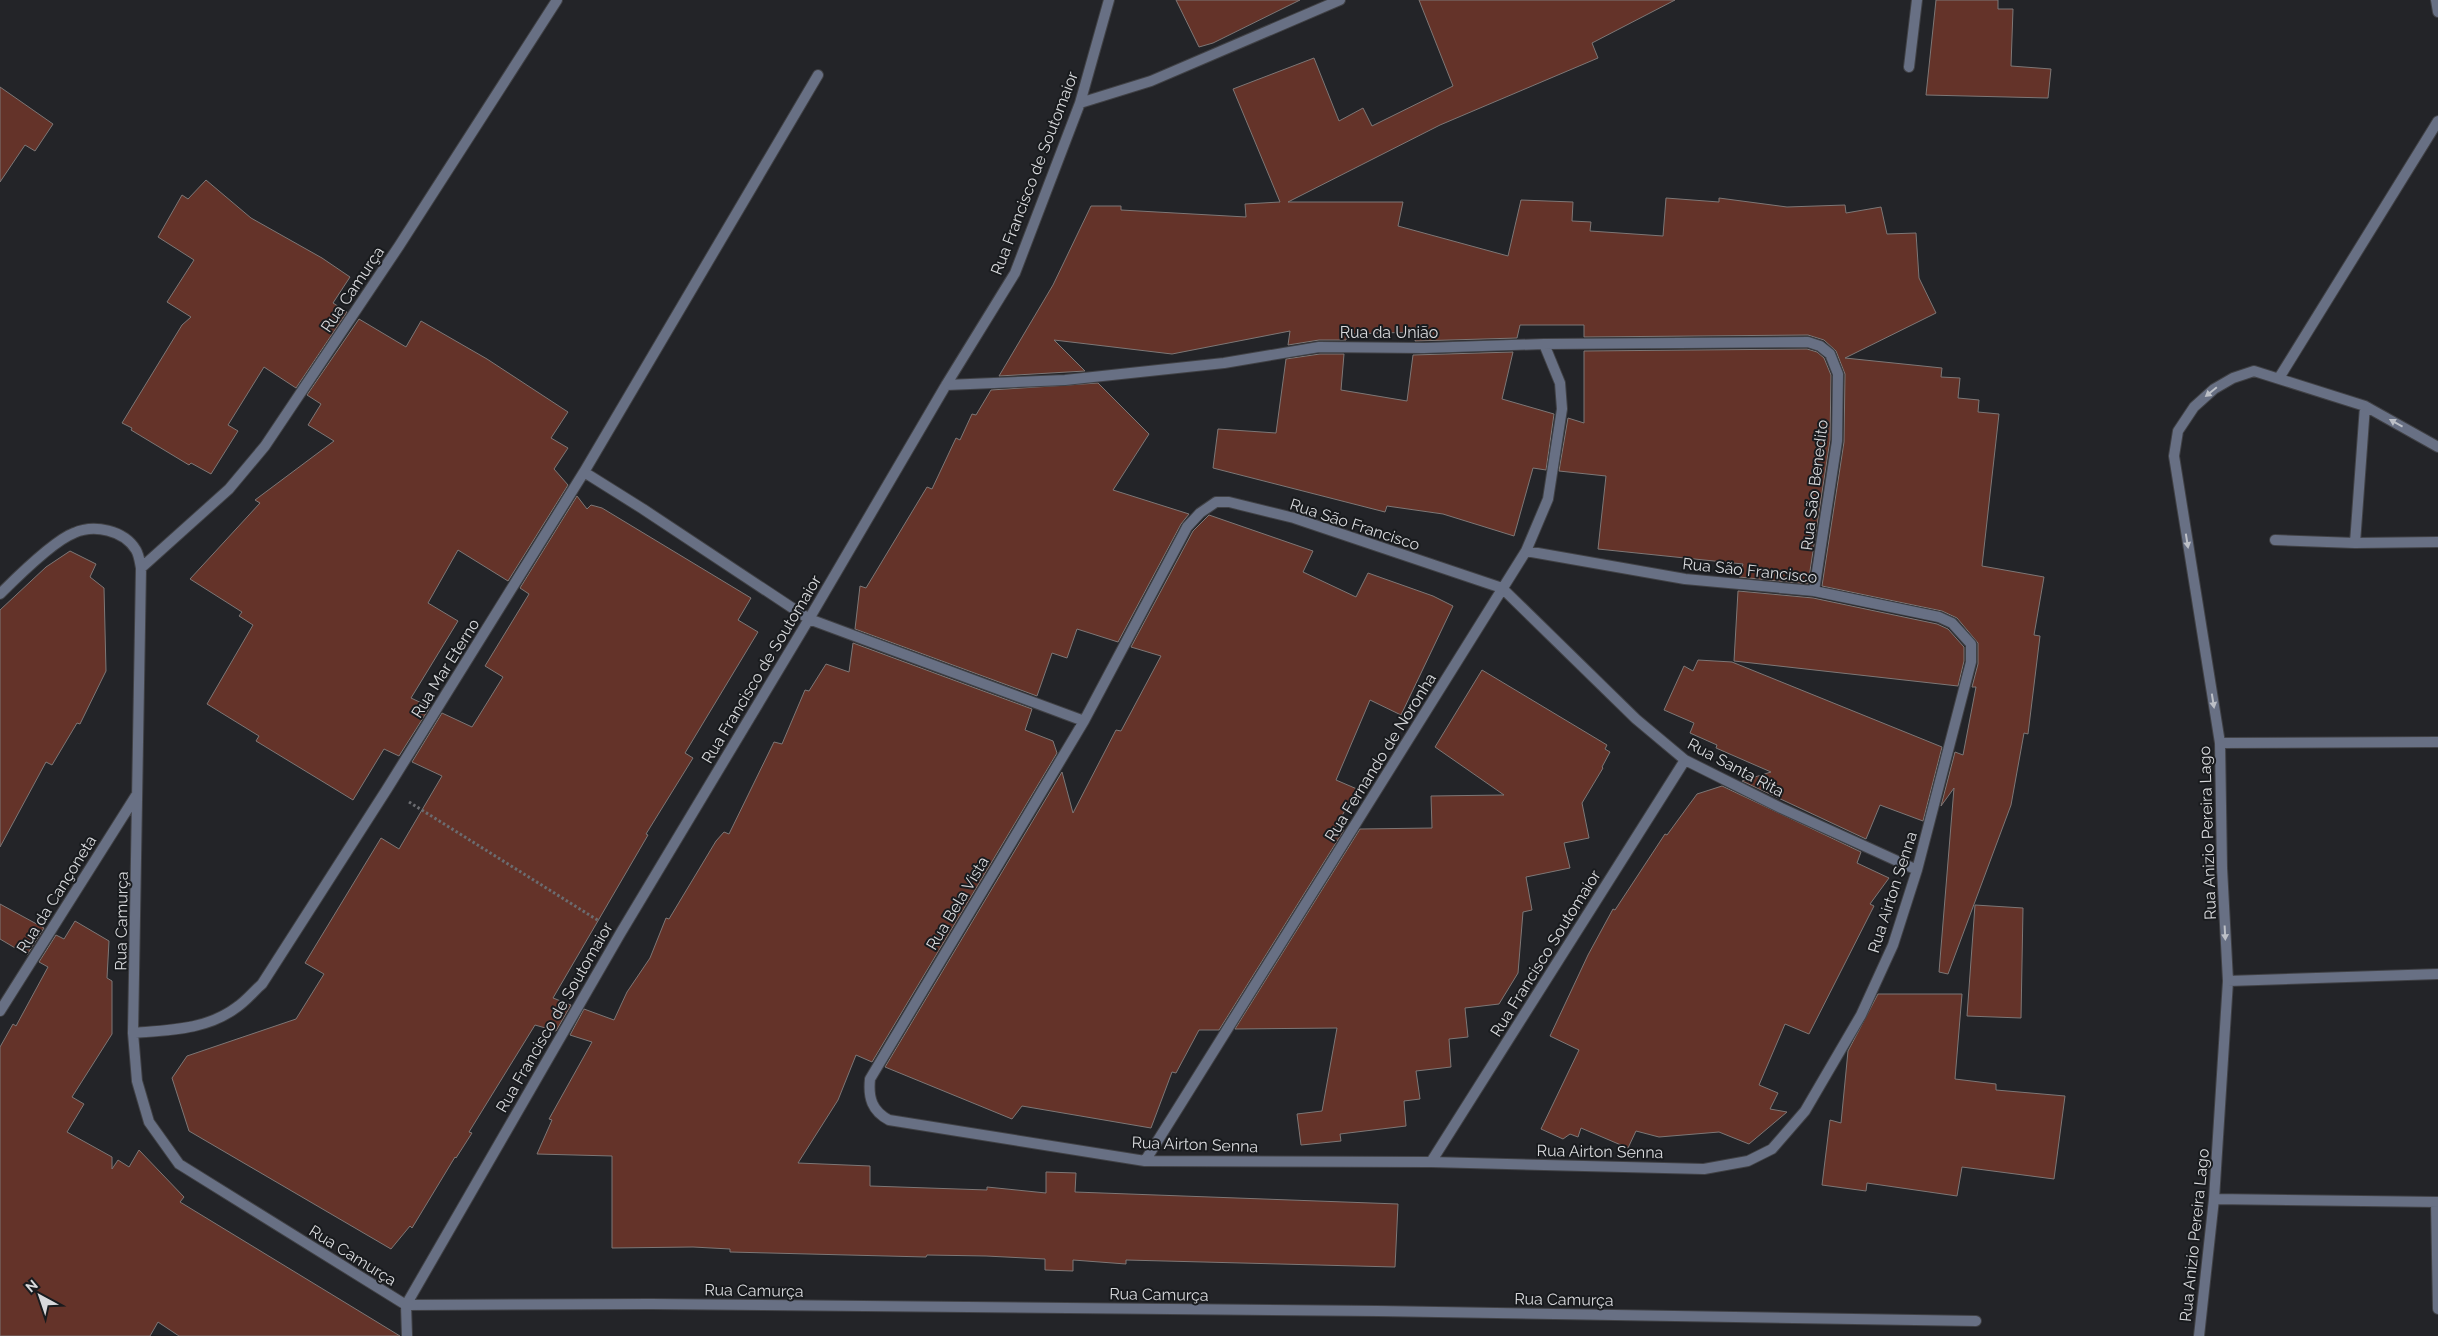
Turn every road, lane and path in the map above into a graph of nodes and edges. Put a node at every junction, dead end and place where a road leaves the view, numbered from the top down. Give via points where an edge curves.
1 (557, 0) edge
2 (1109, 0) edge
3 (1340, 0) edge
4 (1917, 0) edge
5 (2436, 0) edge
6 (2438, 12) edge
7 (1909, 67) dead end
8 (818, 75) dead end
9 (1080, 103) junction
10 (2438, 121) edge
11 (1544, 344) junction
12 (1830, 354) joint
13 (2279, 378) junction
14 (946, 385) junction
15 (2365, 406) junction
16 (2438, 447) edge
17 (584, 472) junction
18 (1200, 513) joint
19 (2275, 540) dead end
20 (2438, 542) edge
21 (2355, 543) junction
22 (1526, 551) junction
23 (141, 568) junction
24 (1502, 588) junction
25 (1814, 591) junction
26 (0, 594) edge
27 (809, 619) junction
28 (1965, 635) joint
29 (1084, 720) junction
30 (2438, 742) edge
31 (2220, 743) junction
32 (1685, 760) junction
33 (387, 789) junction
34 (138, 793) junction
35 (1917, 870) junction
36 (620, 934) junction
37 (2438, 974) edge
38 (2228, 981) junction
39 (0, 1011) edge
40 (133, 1033) junction
41 (872, 1104) joint
42 (1145, 1161) junction
43 (1431, 1162) junction
44 (2214, 1199) junction
45 (2437, 1202) edge
46 (406, 1305) junction
47 (2438, 1310) edge
48 (1976, 1321) dead end
49 (407, 1336) edge
50 (2199, 1336) edge

1 - 23 street, Rua Camurça via 266,446 229,489
2 - 9 street, Rua Francisco de Soutomaior
3 - 9 street via 1151,81
4 - 7 street
5 - 6 street
8 - 17 street, Rua Mar Eterno
9 - 14 street, Rua Francisco de Soutomaior via 1015,273
10 - 13 street
11 - 12 street, Rua da União via 1808,342
11 - 14 street, Rua da União via 1319,347 1224,363 1075,379
11 - 22 street, Rua Fernando de Noronha via 1560,383 1562,410 1548,499
12 - 25 street, Rua São Benedito via 1838,374 1837,441
13 - 15 street
13 -> 31 street, Rua Anizio Pereira Lago via 2254,370 2233,378 2214,389 2194,407 2178,431 2174,456
14 - 27 street, Rua Francisco de Soutomaior
16 -> 15 street
15 - 21 street
17 - 27 street
17 - 33 street, Rua Mar Eterno
18 - 24 street, Rua São Francisco via 1216,502 1229,502 1294,518
18 - 29 street, Rua Bela Vista via 1187,527
19 - 21 street
20 - 21 street
22 - 24 street, Rua Fernando de Noronha
22 - 25 street, Rua São Francisco via 1685,579
23 - 26 street, Rua Camurça via 136,550 120,535 106,530 74,533 47,551
23 - 34 street, Rua Camurça
24 - 32 street, Rua Santa Rita via 1636,719
24 - 42 street, Rua Fernando de Noronha
25 - 28 street, Rua São Francisco via 1938,616
27 - 29 street
27 - 36 street, Rua Francisco de Soutomaior
28 - 35 street, Rua Airton Senna via 1971,644 1971,662
29 - 41 street, Rua Bela Vista via 870,1079 868,1094
30 - 31 street
31 -> 38 street, Rua Anizio Pereira Lago
32 - 35 street, Rua Santa Rita
32 - 43 street, Rua Francisco Soutomaior
33 - 36 path
33 - 40 street, Rua Mar Eterno via 262,984 236,1008 212,1021 182,1029
34 - 39 street, Rua da Cançoneta
34 - 40 street, Rua Camurça
35 - 43 street, Rua Airton Senna via 1893,945 1861,1015 1805,1111 1772,1149 1748,1161 1704,1169
36 - 46 street, Rua Francisco de Soutomaior
37 - 38 street
38 - 44 street, Rua Anizio Pereira Lago
40 - 46 street, Rua Camurça via 137,1081 149,1122 179,1164
41 - 42 street, Rua Airton Senna via 889,1120
42 - 43 street, Rua Airton Senna
44 - 45 street
44 - 50 street, Rua Anizio Pereira Lago
45 - 47 street
46 - 48 street, Rua Camurça via 651,1304 1378,1311
46 - 49 street

